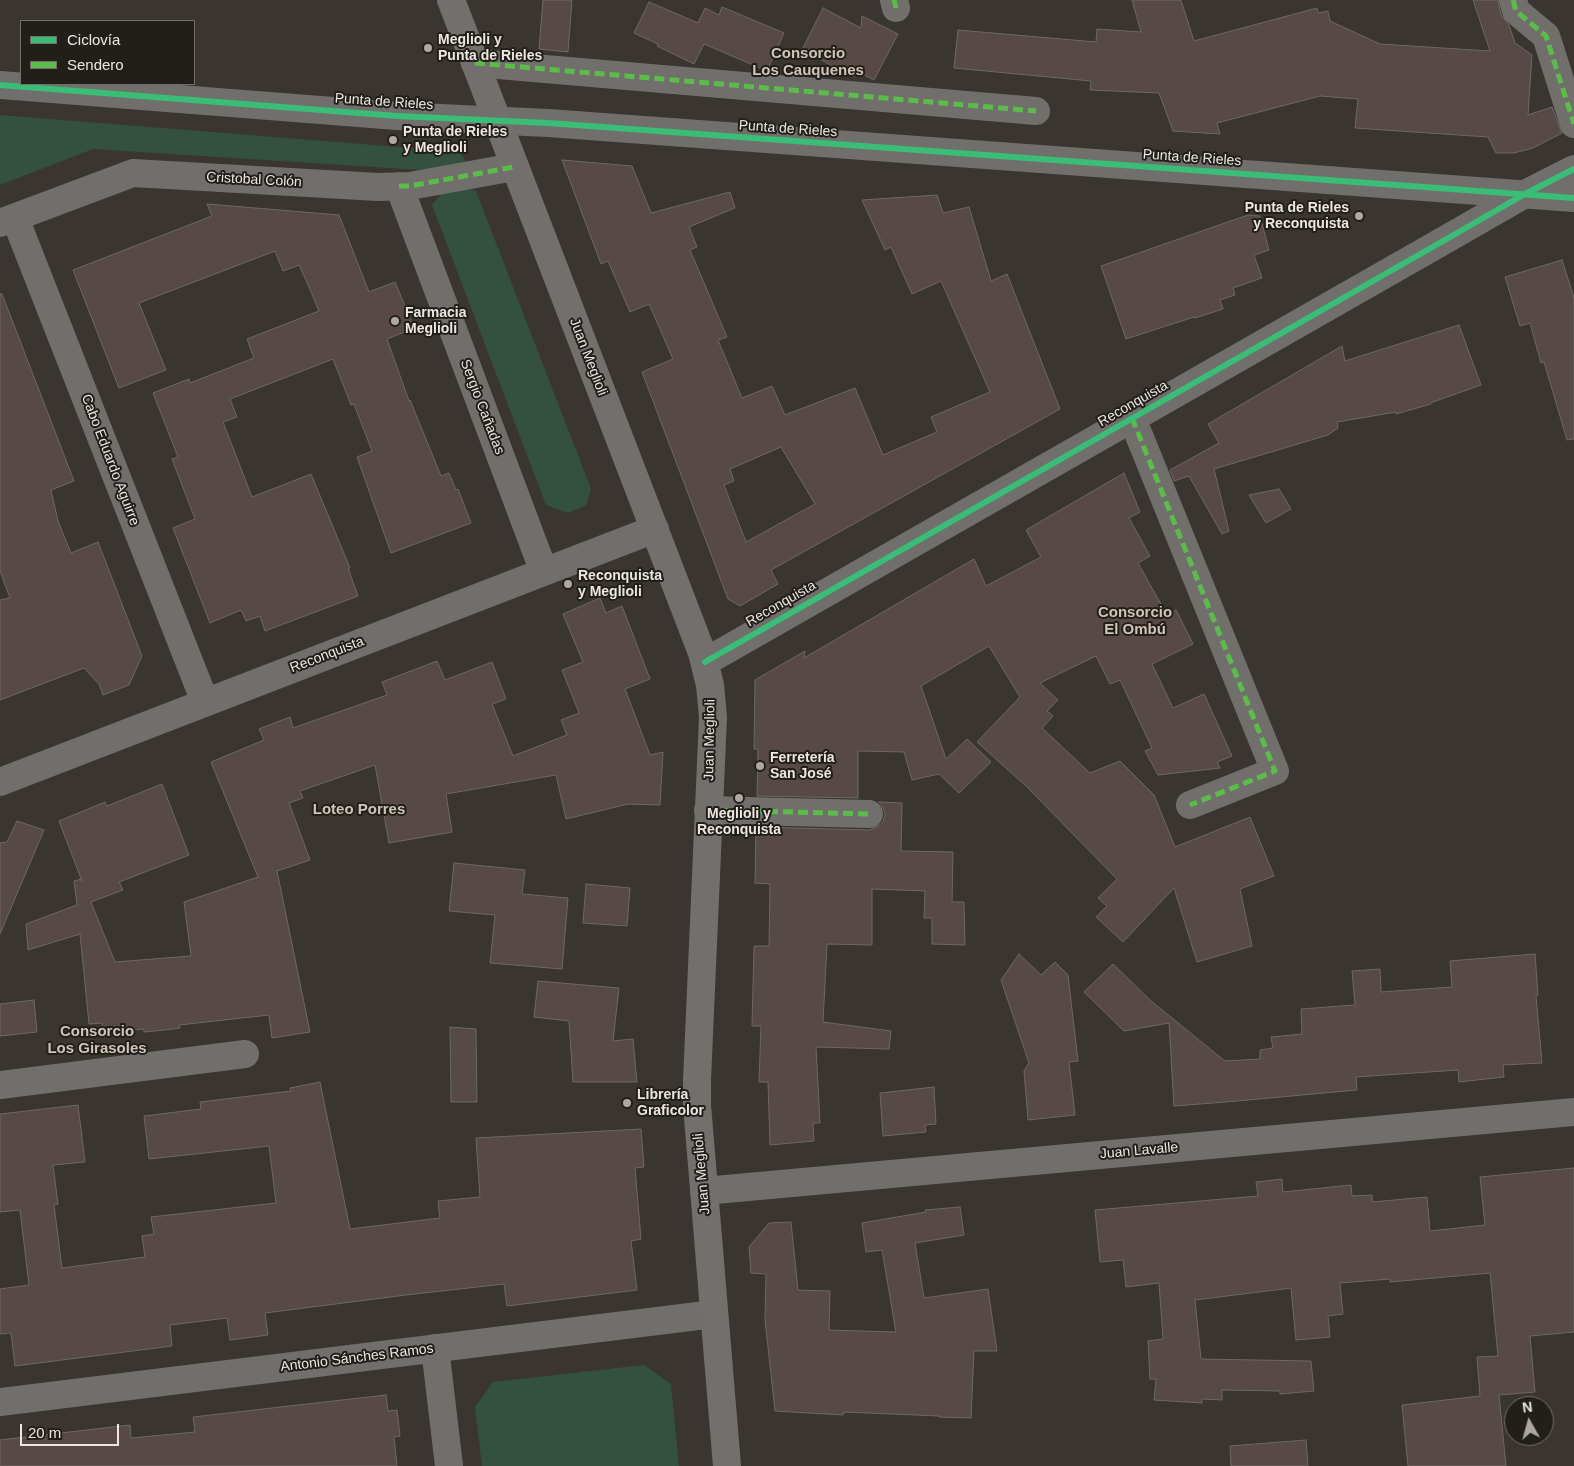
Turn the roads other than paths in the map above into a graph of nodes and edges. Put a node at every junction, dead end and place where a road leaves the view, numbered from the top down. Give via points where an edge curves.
1 (451, 0) edge
2 (1513, 0) edge
3 (475, 63) junction
4 (0, 85) edge
5 (1036, 111) dead end
6 (497, 121) junction
7 (1574, 124) edge
8 (514, 167) junction
9 (1574, 169) edge
10 (399, 186) junction
11 (1523, 195) junction
12 (1574, 198) edge
13 (7, 220) edge
14 (1132, 418) junction
15 (655, 529) junction
16 (544, 572) junction
17 (705, 662) junction
18 (205, 702) junction
19 (0, 782) edge
20 (1190, 805) dead end
21 (708, 810) junction
22 (868, 814) dead end
23 (245, 1054) dead end
24 (0, 1085) edge
25 (1574, 1112) edge
26 (704, 1191) junction
27 (714, 1314) junction
28 (435, 1348) junction
29 (0, 1402) edge
30 (450, 1466) edge
31 (727, 1466) edge

1 - 3 main road, Juan Meglioli
2 - 7 street via 1516,11 1546,36
3 - 5 street
3 - 6 main road, Juan Meglioli
4 - 6 street, Punta de Rieles
6 - 8 main road, Juan Meglioli
6 - 11 street, Punta de Rieles
8 - 10 street, Cristobal Colón
8 - 15 main road, Juan Meglioli
9 - 11 street, Reconquista
10 - 13 street, Cristobal Colón via 133,173
10 - 16 street, Sergio Cañadas
11 - 12 street, Punta de Rieles
11 - 14 street, Reconquista
13 - 18 street, Cabo Eduardo Aguirre
14 - 17 street, Reconquista
14 - 20 street via 1275,771
15 - 16 street, Reconquista
15 - 17 main road, Juan Meglioli
16 - 18 street, Reconquista
17 - 21 main road, Juan Meglioli via 713,717
18 - 19 street, Reconquista
21 - 22 street
21 - 26 main road, Juan Meglioli via 697,1080
23 - 24 street
25 - 26 street, Juan Lavalle
26 - 27 main road, Juan Meglioli
27 - 28 street, Antonio Sánches Ramos
27 - 31 main road, Juan Meglioli
28 - 29 street, Antonio Sánches Ramos
28 - 30 street

